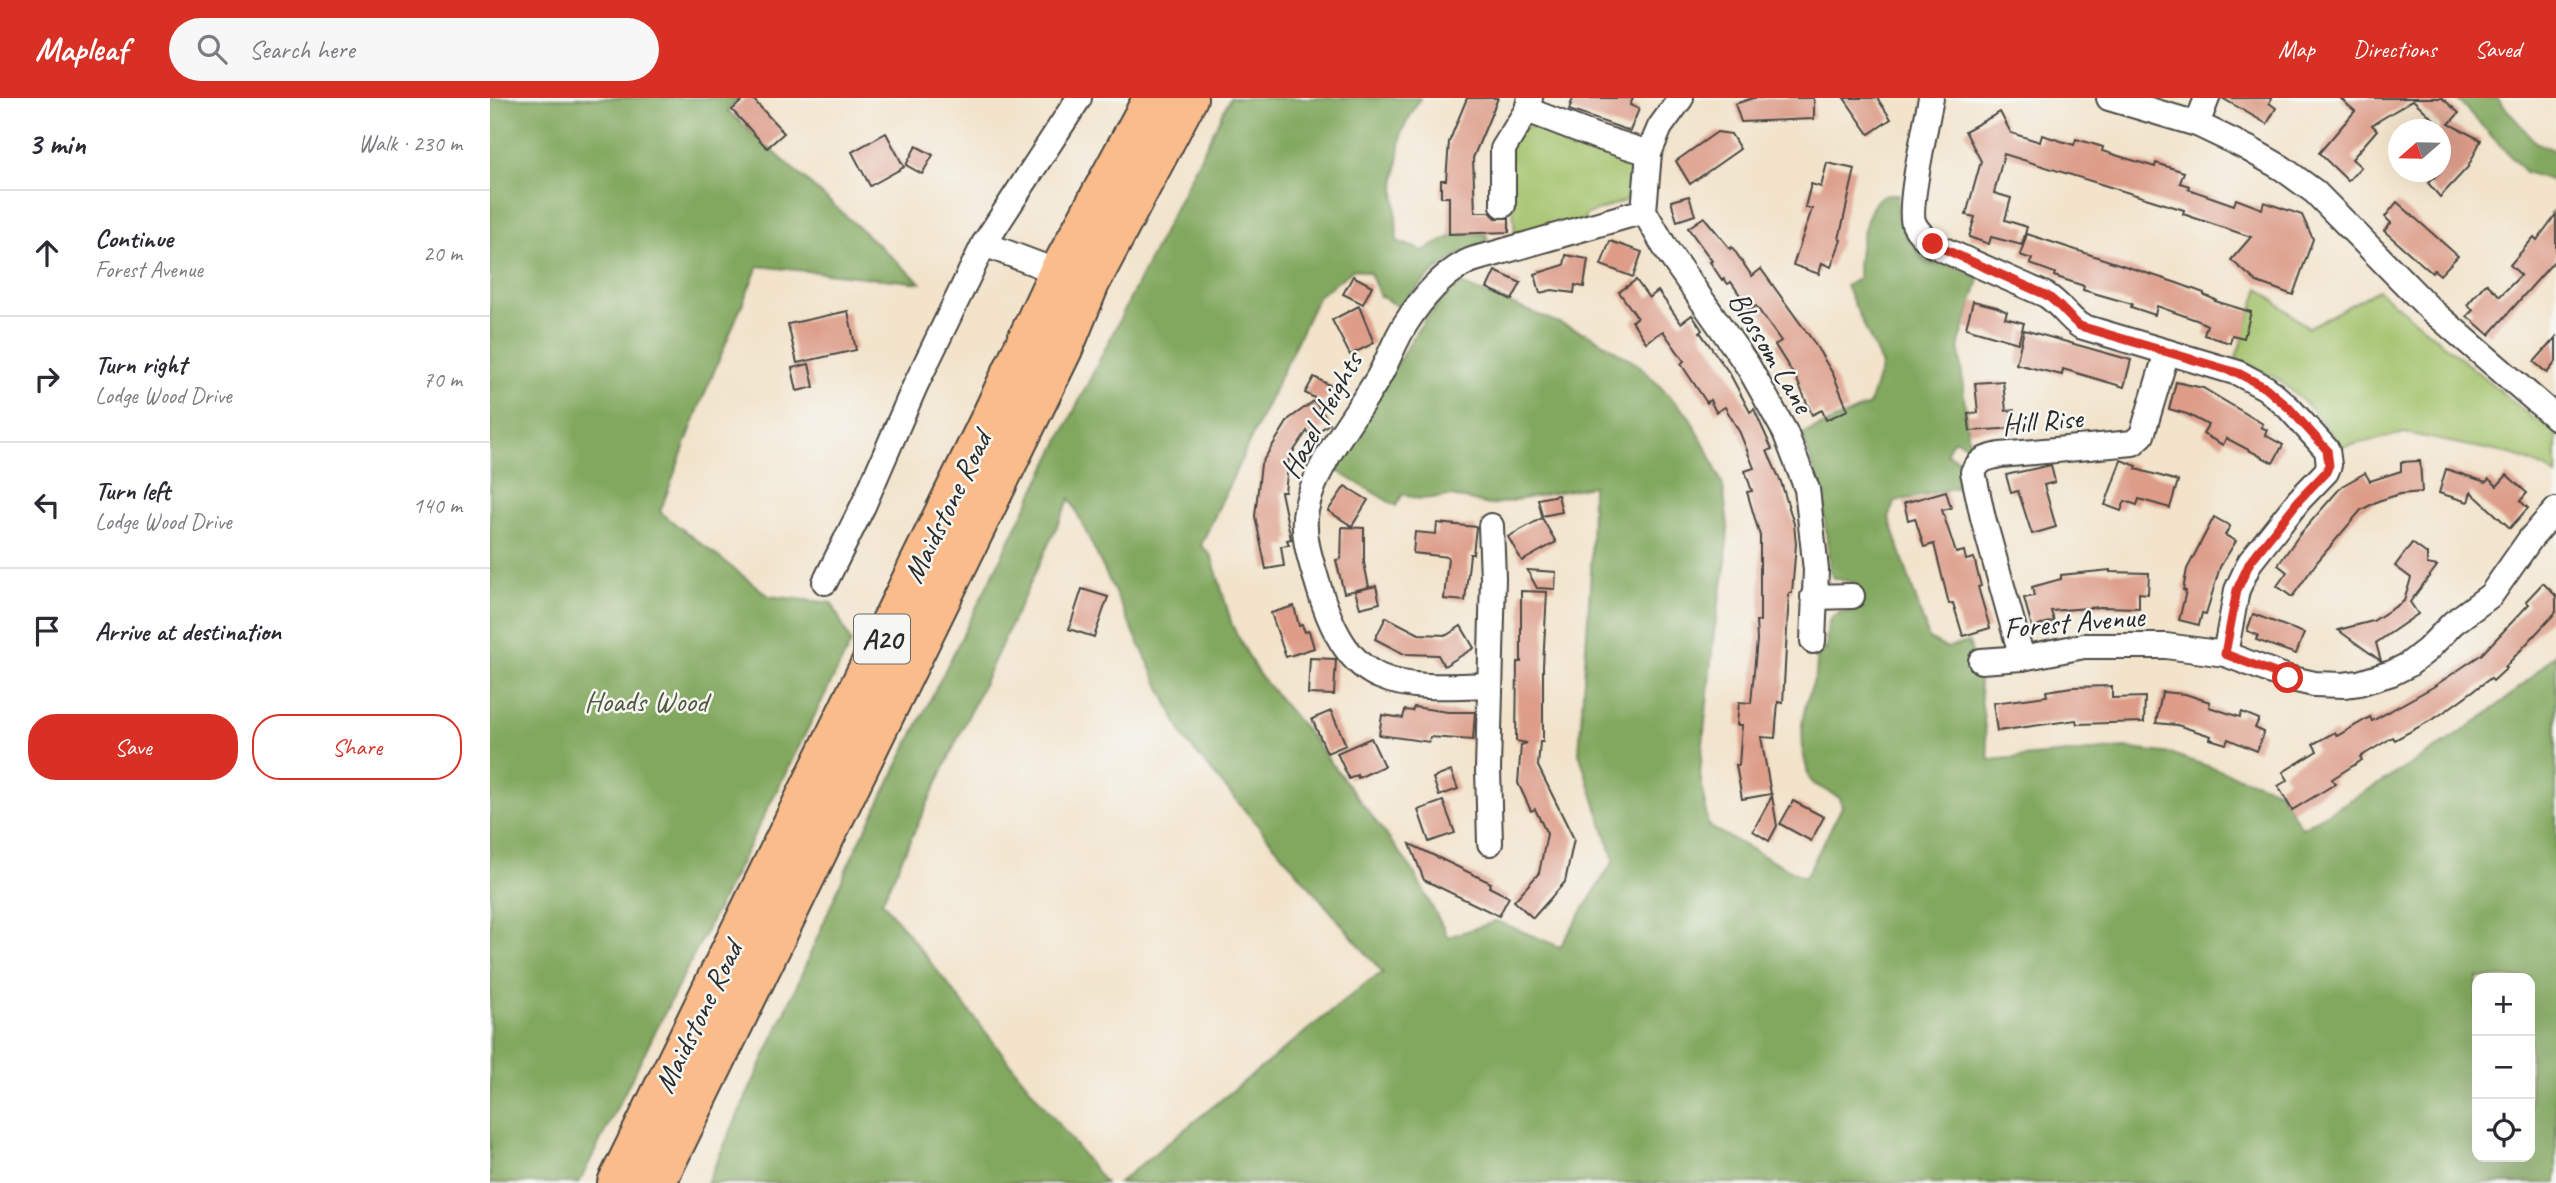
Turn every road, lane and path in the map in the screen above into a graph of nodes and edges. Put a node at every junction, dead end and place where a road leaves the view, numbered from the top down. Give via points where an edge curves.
1 (1079, 98) edge
2 (1153, 98) edge
3 (1188, 98) edge
4 (1681, 98) edge
5 (1931, 98) edge
6 (2109, 98) edge
7 (2207, 98) edge
8 (1528, 104) edge
9 (2197, 124) junction
10 (1649, 153) junction
11 (1503, 205) dead end
12 (1644, 211) junction
13 (984, 244) junction
14 (1074, 278) junction
15 (2167, 352) junction
16 (2556, 418) edge
17 (2556, 510) edge
18 (1491, 526) dead end
19 (825, 582) dead end
20 (1852, 596) dead end
21 (1813, 597) junction
22 (1813, 641) dead end
23 (2225, 654) junction
24 (2022, 659) junction
25 (1981, 661) dead end
26 (1490, 685) junction
27 (1490, 843) dead end
28 (617, 1183) edge
29 (656, 1183) edge

1 - 13 street
2 - 14 main road, Maidstone Road / A20
3 - 14 main road, Maidstone Road / A20
4 - 10 street via 1660,127
5 - 15 street via 1911,214 1922,235 2046,295 2080,326
6 - 9 street
7 - 9 street
8 - 10 street via 1595,136
8 - 11 street via 1503,149
9 - 16 street via 2259,155 2315,192 2430,309
10 - 12 street
12 - 21 street, Blossom Lane via 1748,366 1785,432 1807,489 1816,570
12 - 26 street, Hazel Heights via 1465,263 1440,280 1405,324 1312,489 1306,512 1309,552 1326,609 1345,648 1370,672 1392,682
13 - 14 street
13 - 19 street
14 - 28 main road, Maidstone Road / A20 via 983,433
14 - 29 main road, Maidstone Road / A20 via 1063,349
15 - 23 street via 2238,373 2266,388 2312,432 2329,457 2326,472 2250,562 2237,590
15 - 24 street, Hill Rise via 2142,435 2133,443 2000,455 1984,458 1973,472
17 - 23 street, Forest Avenue via 2530,538 2491,595 2453,623 2427,650 2392,673 2344,685 2314,684
18 - 26 street
20 - 21 street
21 - 22 street, Blossom Lane
23 - 24 street, Forest Avenue via 2121,645 2084,646
24 - 25 street, Forest Avenue
26 - 27 street

